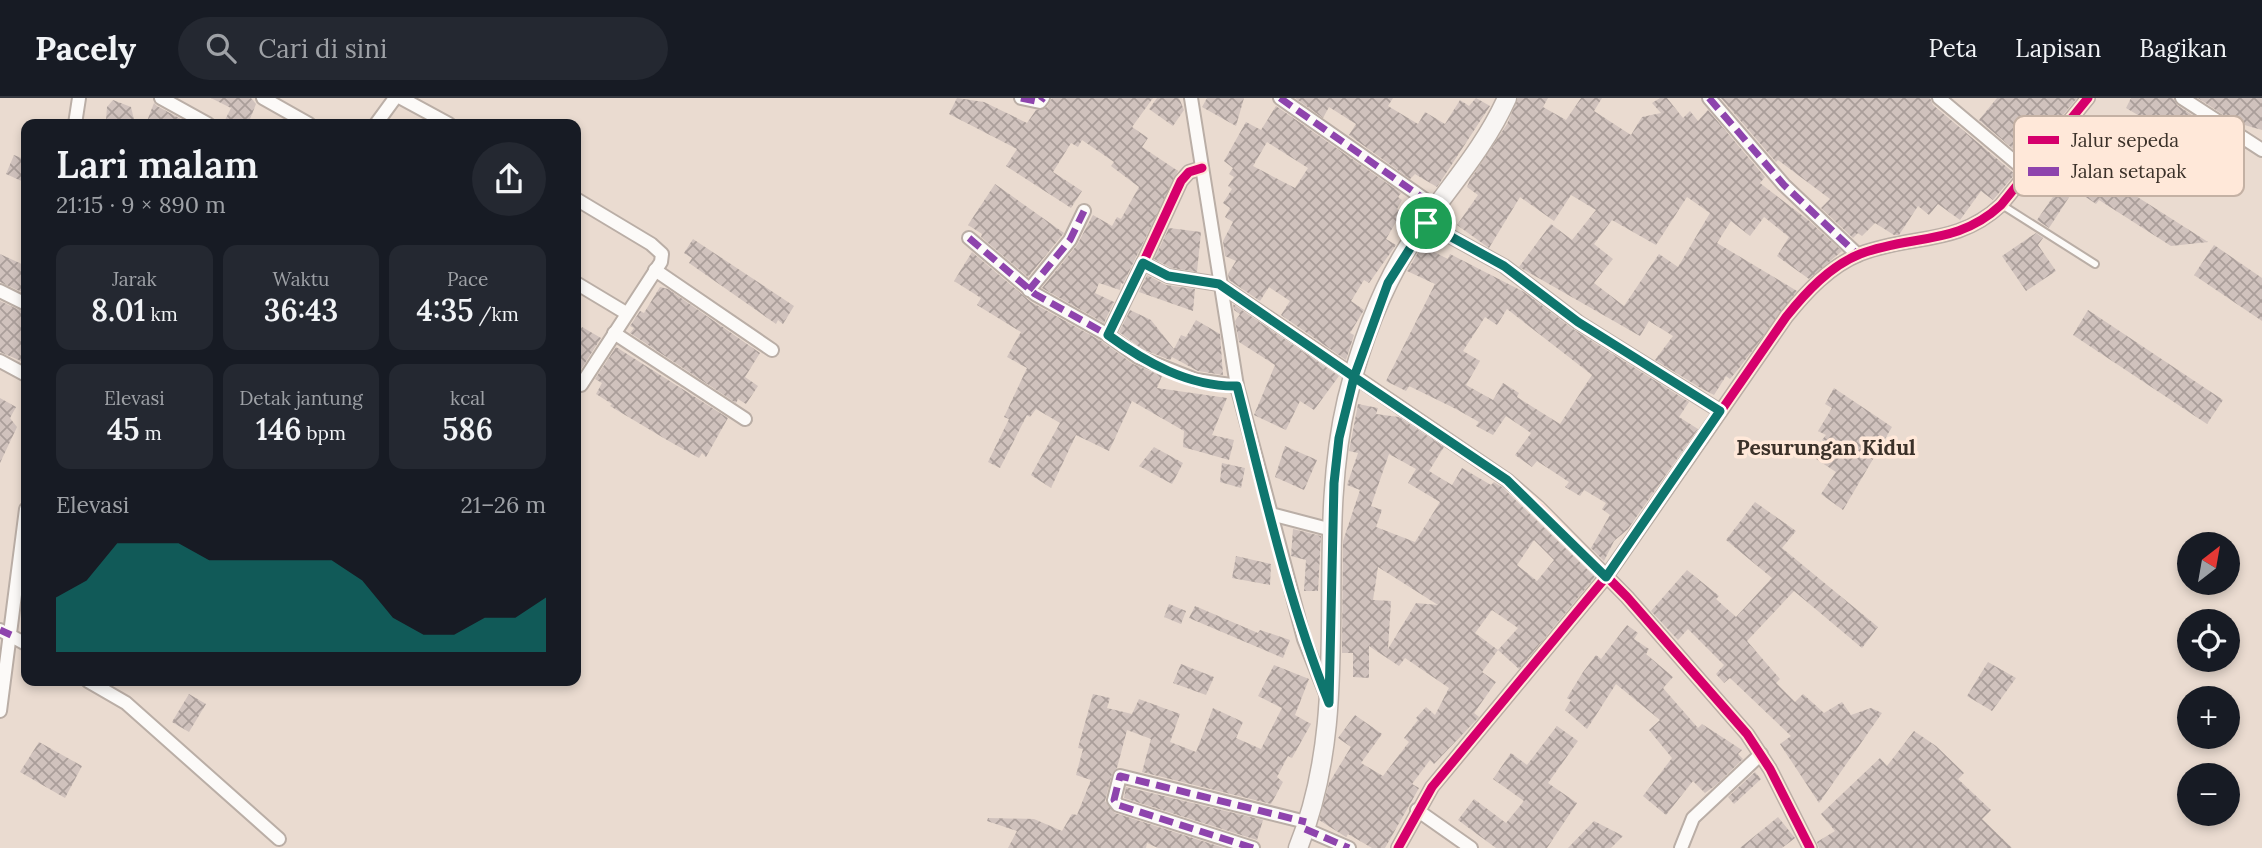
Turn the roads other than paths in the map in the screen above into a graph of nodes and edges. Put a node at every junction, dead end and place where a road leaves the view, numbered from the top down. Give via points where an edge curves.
1 (79, 98) edge
2 (160, 98) edge
3 (263, 98) edge
4 (395, 98) edge
5 (401, 98) edge
6 (1021, 98) edge
7 (1043, 98) edge
8 (1191, 98) edge
9 (1280, 98) edge
10 (1507, 98) edge
11 (1709, 98) edge
12 (1939, 98) edge
13 (2088, 98) edge
14 (2182, 98) edge
15 (2073, 116) edge
16 (2210, 116) edge
17 (76, 119) edge
18 (199, 119) edge
19 (300, 119) edge
20 (380, 119) edge
21 (440, 119) edge
22 (2244, 138) edge
23 (2262, 150) edge
24 (2014, 161) edge
25 (1196, 169) junction
26 (2014, 188) edge
27 (581, 202) edge
28 (2001, 205) junction
29 (1084, 211) dead end
30 (1432, 216) junction
31 (969, 238) dead end
32 (1858, 255) junction
33 (1143, 263) junction
34 (2095, 264) dead end
35 (655, 270) junction
36 (1211, 283) junction
37 (581, 286) edge
38 (1029, 290) junction
39 (0, 291) edge
40 (21, 302) edge
41 (626, 313) junction
42 (614, 333) junction
43 (1108, 335) junction
44 (772, 350) dead end
45 (0, 361) edge
46 (21, 372) edge
47 (1354, 377) junction
48 (581, 385) dead end
49 (1229, 386) junction
50 (1720, 411) junction
51 (745, 419) dead end
52 (1270, 514) junction
53 (1332, 530) junction
54 (21, 538) edge
55 (1609, 580) junction
56 (5, 632) edge
57 (21, 642) edge
58 (97, 686) edge
59 (1329, 703) junction
60 (0, 711) edge
61 (1761, 754) junction
62 (1419, 812) junction
63 (1296, 821) junction
64 (279, 839) dead end
65 (1253, 848) edge
66 (1297, 848) edge
67 (1349, 848) edge
68 (1398, 848) edge
69 (1471, 848) edge
70 (1681, 848) edge
71 (1810, 848) edge

1 - 17 street
2 - 18 street
3 - 19 street
4 - 20 street
5 - 21 street
6 - 7 street via 1032,103
8 - 25 street
9 - 30 street
10 - 30 street via 1492,130
11 - 32 street via 1784,186
12 - 24 street
13 - 15 street
14 - 16 street
22 - 23 street
25 - 33 street via 1181,181
25 - 36 street
26 - 28 street
27 - 35 street via 662,254
28 - 32 street via 1985,219 1953,234
28 - 34 lane
29 - 38 street via 1070,240
30 - 47 street via 1388,283
30 - 50 street via 1578,322
31 - 38 street
32 - 50 street via 1806,292
33 - 36 street via 1168,276
33 - 43 street
35 - 41 street
35 - 44 street
36 - 47 street
36 - 49 street
37 - 41 street
38 - 43 street
39 - 40 street
41 - 42 street
42 - 48 street
42 - 51 street
43 - 49 street via 1142,360
45 - 46 street
47 - 53 street via 1339,438
47 - 55 street via 1507,480
49 - 52 street
50 - 55 street
52 - 53 street
52 - 59 street via 1304,639
53 - 59 street
54 - 56 street
55 - 61 street
55 - 62 street via 1432,787
56 - 57 street
56 - 60 street
58 - 64 street via 126,703
59 - 63 street via 1322,764
61 - 70 street via 1693,818
61 - 71 street
62 - 68 street
62 - 69 street
63 - 65 street via 1120,776 1114,800 1118,805
63 - 66 street
63 - 67 street

